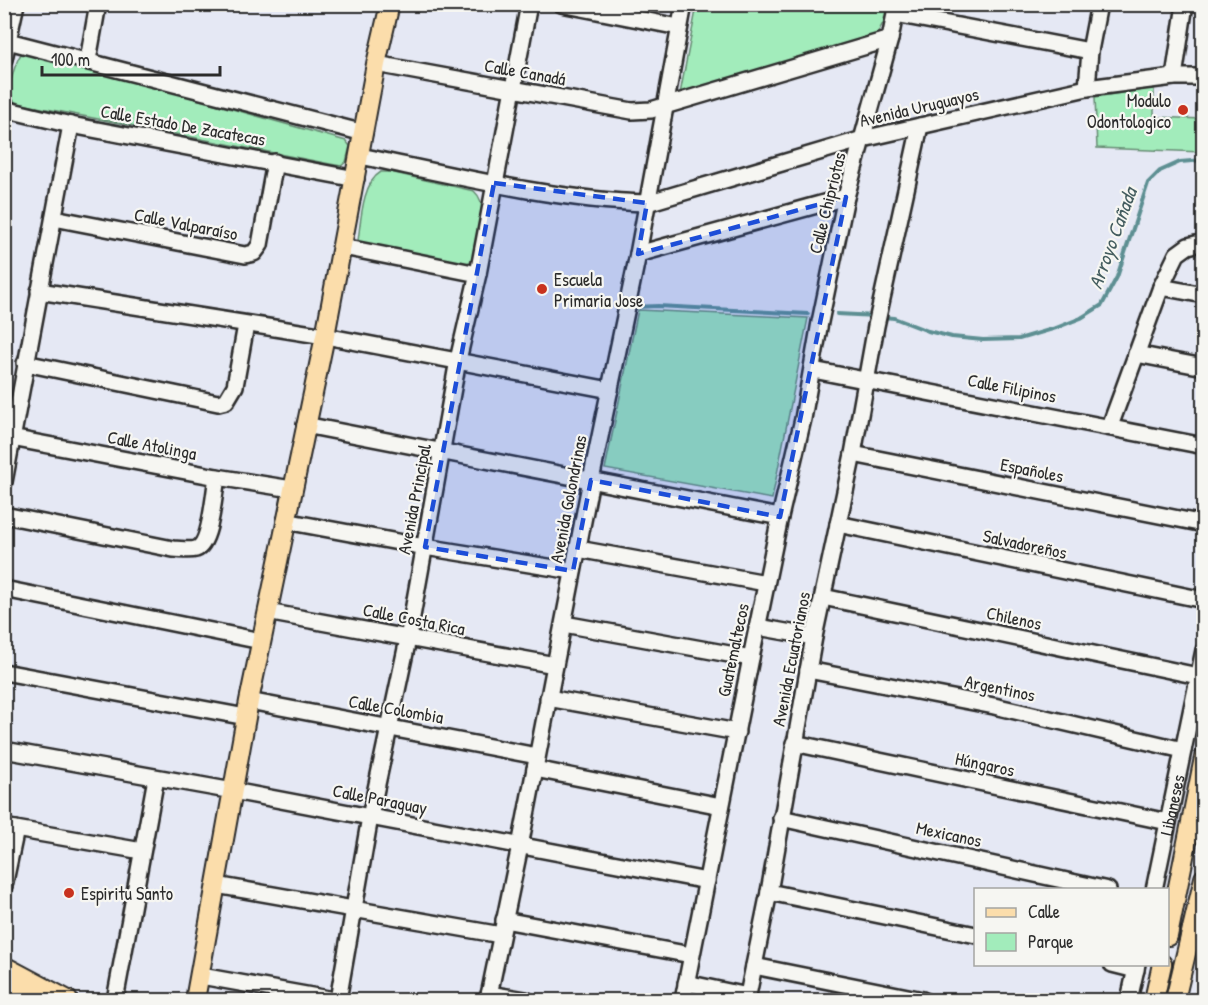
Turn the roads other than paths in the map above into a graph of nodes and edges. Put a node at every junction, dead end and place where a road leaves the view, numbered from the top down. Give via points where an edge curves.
1 (16, 4) edge
2 (98, 4) edge
3 (390, 4) edge
4 (529, 4) edge
5 (561, 4) edge
6 (684, 4) edge
7 (1099, 4) edge
8 (1185, 4) edge
9 (896, 9) edge
10 (679, 27) junction
11 (890, 39) junction
12 (8, 41) junction
13 (1090, 51) junction
14 (4, 59) edge
15 (88, 60) junction
16 (376, 64) junction
17 (1174, 76) junction
18 (1203, 77) edge
19 (1087, 88) junction
20 (512, 89) junction
21 (666, 106) junction
22 (4, 109) edge
23 (71, 124) junction
24 (920, 126) junction
25 (364, 133) junction
26 (863, 139) junction
27 (360, 156) junction
28 (275, 162) junction
29 (356, 179) junction
30 (494, 183) junction
31 (846, 197) junction
32 (648, 202) junction
33 (54, 218) junction
34 (1203, 242) edge
35 (343, 247) junction
36 (638, 254) junction
37 (478, 274) junction
38 (1161, 287) junction
39 (39, 291) junction
40 (1203, 295) edge
41 (823, 307) joint
42 (246, 325) junction
43 (325, 336) junction
44 (1136, 354) junction
45 (458, 360) junction
46 (25, 363) junction
47 (1203, 367) edge
48 (813, 370) junction
49 (866, 381) junction
50 (610, 390) junction
51 (305, 425) junction
52 (1110, 426) junction
53 (9, 438) edge
54 (1203, 446) edge
55 (443, 451) junction
56 (853, 454) junction
57 (217, 477) junction
58 (591, 480) junction
59 (4, 482) edge
60 (292, 489) junction
61 (4, 515) edge
62 (780, 517) junction
63 (285, 521) junction
64 (838, 524) junction
65 (1203, 524) edge
66 (425, 547) junction
67 (578, 549) junction
68 (573, 571) junction
69 (766, 583) junction
70 (4, 589) edge
71 (823, 597) junction
72 (1203, 600) edge
73 (267, 612) junction
74 (564, 624) junction
75 (758, 627) junction
76 (814, 637) junction
77 (408, 639) junction
78 (261, 641) junction
79 (1203, 650) edge
80 (751, 658) junction
81 (555, 665) junction
82 (808, 670) junction
83 (4, 672) edge
84 (1198, 676) junction
85 (548, 698) junction
86 (247, 709) junction
87 (390, 729) junction
88 (737, 732) junction
89 (794, 743) junction
90 (4, 750) edge
91 (1183, 750) junction
92 (1203, 758) edge
93 (536, 763) junction
94 (156, 778) junction
95 (233, 791) junction
96 (721, 806) junction
97 (370, 817) junction
98 (781, 818) junction
99 (1168, 822) junction
100 (10, 828) edge
101 (520, 846) junction
102 (142, 850) junction
103 (1203, 878) edge
104 (707, 881) junction
105 (216, 885) junction
106 (4, 886) edge
107 (1099, 888) edge
108 (1154, 888) edge
109 (769, 892) junction
110 (353, 908) junction
111 (504, 920) junction
112 (1169, 926) edge
113 (974, 935) edge
114 (501, 936) junction
115 (691, 955) junction
116 (4, 966) edge
117 (754, 966) junction
118 (1162, 966) edge
119 (1136, 967) edge
120 (201, 976) junction
121 (686, 983) junction
122 (4, 985) edge
123 (489, 997) edge
124 (748, 998) edge
125 (33, 1000) edge
126 (68, 1000) edge
127 (115, 1000) edge
128 (195, 1000) edge
129 (336, 1000) edge
130 (526, 1000) edge
131 (683, 1000) edge
132 (923, 1000) edge
133 (1130, 1000) edge
134 (1154, 1000) edge
135 (1175, 1000) edge

1 - 12 street
2 - 15 street
3 - 16 main road
4 - 20 street, Avenida Principal
5 - 10 street
6 - 10 street, Avenida Golondrinas
7 - 13 street
8 - 17 street
9 - 11 street, Calle Chipriotas
9 - 13 street
10 - 21 street, Avenida Golondrinas
11 - 21 street, Calle Canadá
11 - 26 street, Calle Chipriotas
12 - 14 street
12 - 15 street
13 - 19 street
15 - 25 street
16 - 20 street, Calle Canadá
16 - 25 main road
17 - 18 street, Avenida Uruguayos
17 - 19 street, Avenida Uruguayos
19 - 24 street, Avenida Uruguayos
20 - 21 street, Calle Canadá via 632,111
20 - 30 street, Avenida Principal
21 - 32 street, Avenida Golondrinas
22 - 23 street, Calle Estado De Zacatecas
23 - 28 street, Calle Estado De Zacatecas
23 - 33 street
24 - 26 street, Avenida Uruguayos
24 - 49 street, Avenida Ecuatorianos
25 - 27 main road
26 - 31 street, Calle Chipriotas
26 - 32 street, Avenida Uruguayos
27 - 29 main road
27 - 30 street, Avenida Uruguayos
28 - 29 street, Calle Estado De Zacatecas
28 - 33 street, Calle Valparaíso via 260,245 254,253 245,255
29 - 35 main road
30 - 32 street, Avenida Uruguayos via 612,202
30 - 37 street, Avenida Principal
31 - 36 street
31 - 41 street, Calle Chipriotas
32 - 36 street, Avenida Golondrinas
33 - 39 street
34 - 38 street via 1177,254
35 - 37 street
35 - 43 main road
36 - 50 street, Avenida Golondrinas
37 - 45 street, Avenida Principal
38 - 40 street
38 - 44 street
39 - 42 street
39 - 46 street
41 - 48 street, Guatemaltecos
42 - 43 street
42 - 46 street via 235,386 226,401 218,403
43 - 45 street
43 - 51 main road
44 - 47 street
44 - 52 street
45 - 50 street
45 - 55 street, Avenida Principal
46 - 53 street
48 - 49 street, Calle Filipinos
48 - 62 street, Guatemaltecos
49 - 52 street, Calle Filipinos
49 - 56 street, Avenida Ecuatorianos
50 - 58 street, Avenida Golondrinas
51 - 55 street
51 - 60 main road
52 - 54 street, Calle Filipinos
53 - 57 street, Calle Atolinga
53 - 59 street
55 - 58 street
55 - 66 street, Avenida Principal
56 - 64 street, Avenida Ecuatorianos
56 - 65 street, Españoles
57 - 60 street, Calle Atolinga
57 - 61 street via 208,532 198,549 172,549
58 - 62 street
58 - 67 street, Avenida Golondrinas
60 - 63 main road
62 - 69 street, Guatemaltecos
63 - 66 street
63 - 73 main road
64 - 71 street, Avenida Ecuatorianos
64 - 72 street, Salvadoreños
66 - 68 street
66 - 77 street, Avenida Principal
67 - 68 street, Avenida Golondrinas
67 - 69 street
68 - 74 street, Avenida Golondrinas
69 - 75 street, Guatemaltecos
70 - 78 street
71 - 76 street, Avenida Ecuatorianos
71 - 84 street, Chilenos
73 - 77 street, Calle Costa Rica
73 - 78 main road
74 - 80 street
74 - 81 street, Avenida Golondrinas
75 - 76 street
75 - 80 street, Guatemaltecos
76 - 82 street, Avenida Ecuatorianos
77 - 81 street, Calle Costa Rica
77 - 87 street, Avenida Principal
78 - 86 main road
79 - 84 street, Libaneses
80 - 88 street, Guatemaltecos
81 - 85 street, Avenida Golondrinas
82 - 89 street, Avenida Ecuatorianos
82 - 91 street, Argentinos via 994,706
83 - 86 street, Calle Colombia
84 - 91 street, Libaneses
85 - 88 street
85 - 93 street, Avenida Golondrinas
86 - 87 street, Calle Colombia
86 - 95 main road
87 - 93 street, Calle Colombia
87 - 97 street, Avenida Principal
88 - 96 street, Guatemaltecos
89 - 98 street, Avenida Ecuatorianos
89 - 99 street, Húngaros
90 - 94 street, Calle Paraguay
91 - 99 street, Libaneses
92 - 112 main road, Libaneses
93 - 96 street, Calle Colombia
93 - 101 street, Avenida Golondrinas
94 - 95 street, Calle Paraguay
94 - 102 street
95 - 97 street, Calle Paraguay
95 - 105 main road
96 - 104 street, Guatemaltecos
97 - 101 street, Calle Paraguay
97 - 110 street, Avenida Principal
98 - 107 street, Mexicanos
98 - 109 street, Avenida Ecuatorianos
99 - 108 street, Libaneses
100 - 102 street
100 - 106 street
101 - 104 street, Calle Paraguay
101 - 111 street, Avenida Golondrinas
102 - 127 street
103 - 135 main road
104 - 115 street, Guatemaltecos
105 - 110 street
105 - 120 main road
109 - 113 street
109 - 117 street, Avenida Ecuatorianos
110 - 114 street
110 - 129 street, Avenida Principal
111 - 114 street, Avenida Golondrinas
111 - 115 street
114 - 123 street, Avenida Golondrinas
115 - 121 street, Guatemaltecos
116 - 126 main road
117 - 124 street, Avenida Ecuatorianos
117 - 132 street
118 - 134 main road
119 - 133 street
120 - 128 main road
120 - 129 street
121 - 124 street
121 - 131 street, Guatemaltecos
122 - 125 main road
123 - 130 street

